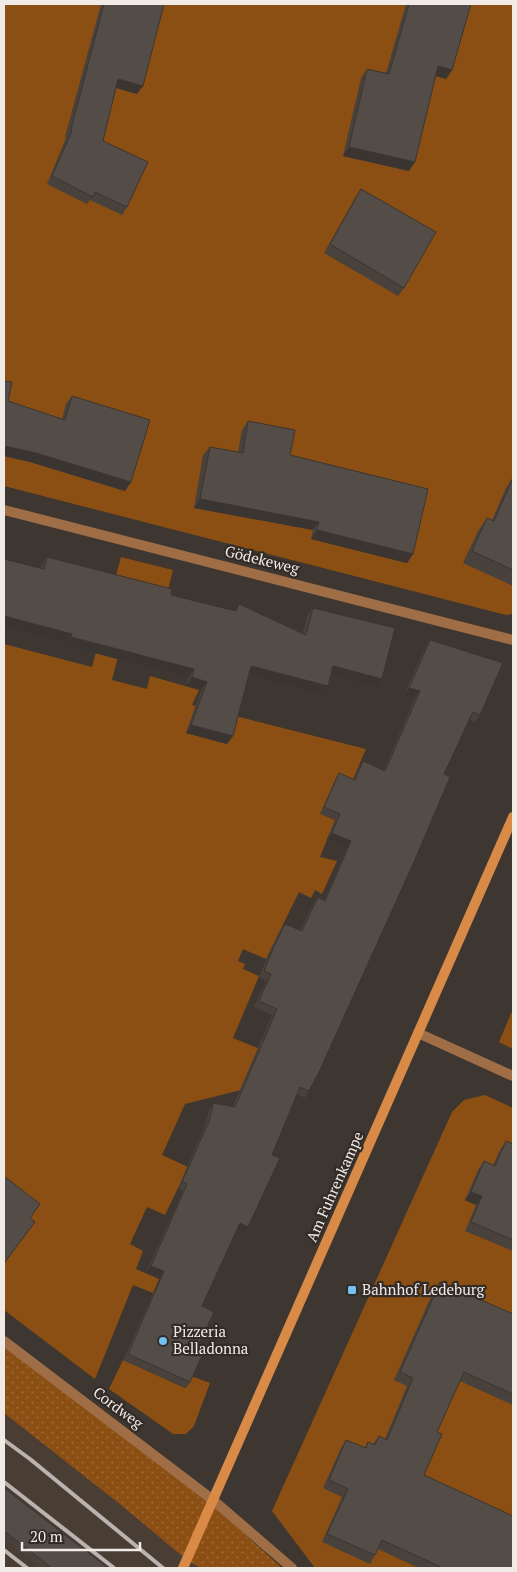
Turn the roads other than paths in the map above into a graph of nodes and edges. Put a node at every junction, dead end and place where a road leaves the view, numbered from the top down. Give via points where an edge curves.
1 (4, 510) edge
2 (513, 640) edge
3 (513, 817) edge
4 (418, 1033) junction
5 (513, 1076) edge
6 (4, 1341) edge
7 (213, 1500) junction
8 (183, 1568) edge
9 (292, 1568) edge

1 - 2 street, Gödekeweg
3 - 4 street, Am Fuhrenkampe
4 - 5 street
4 - 7 street, Am Fuhrenkampe
6 - 7 street, Cordweg
7 - 8 street, Am Fuhrenkampe
7 - 9 street, Cordweg

